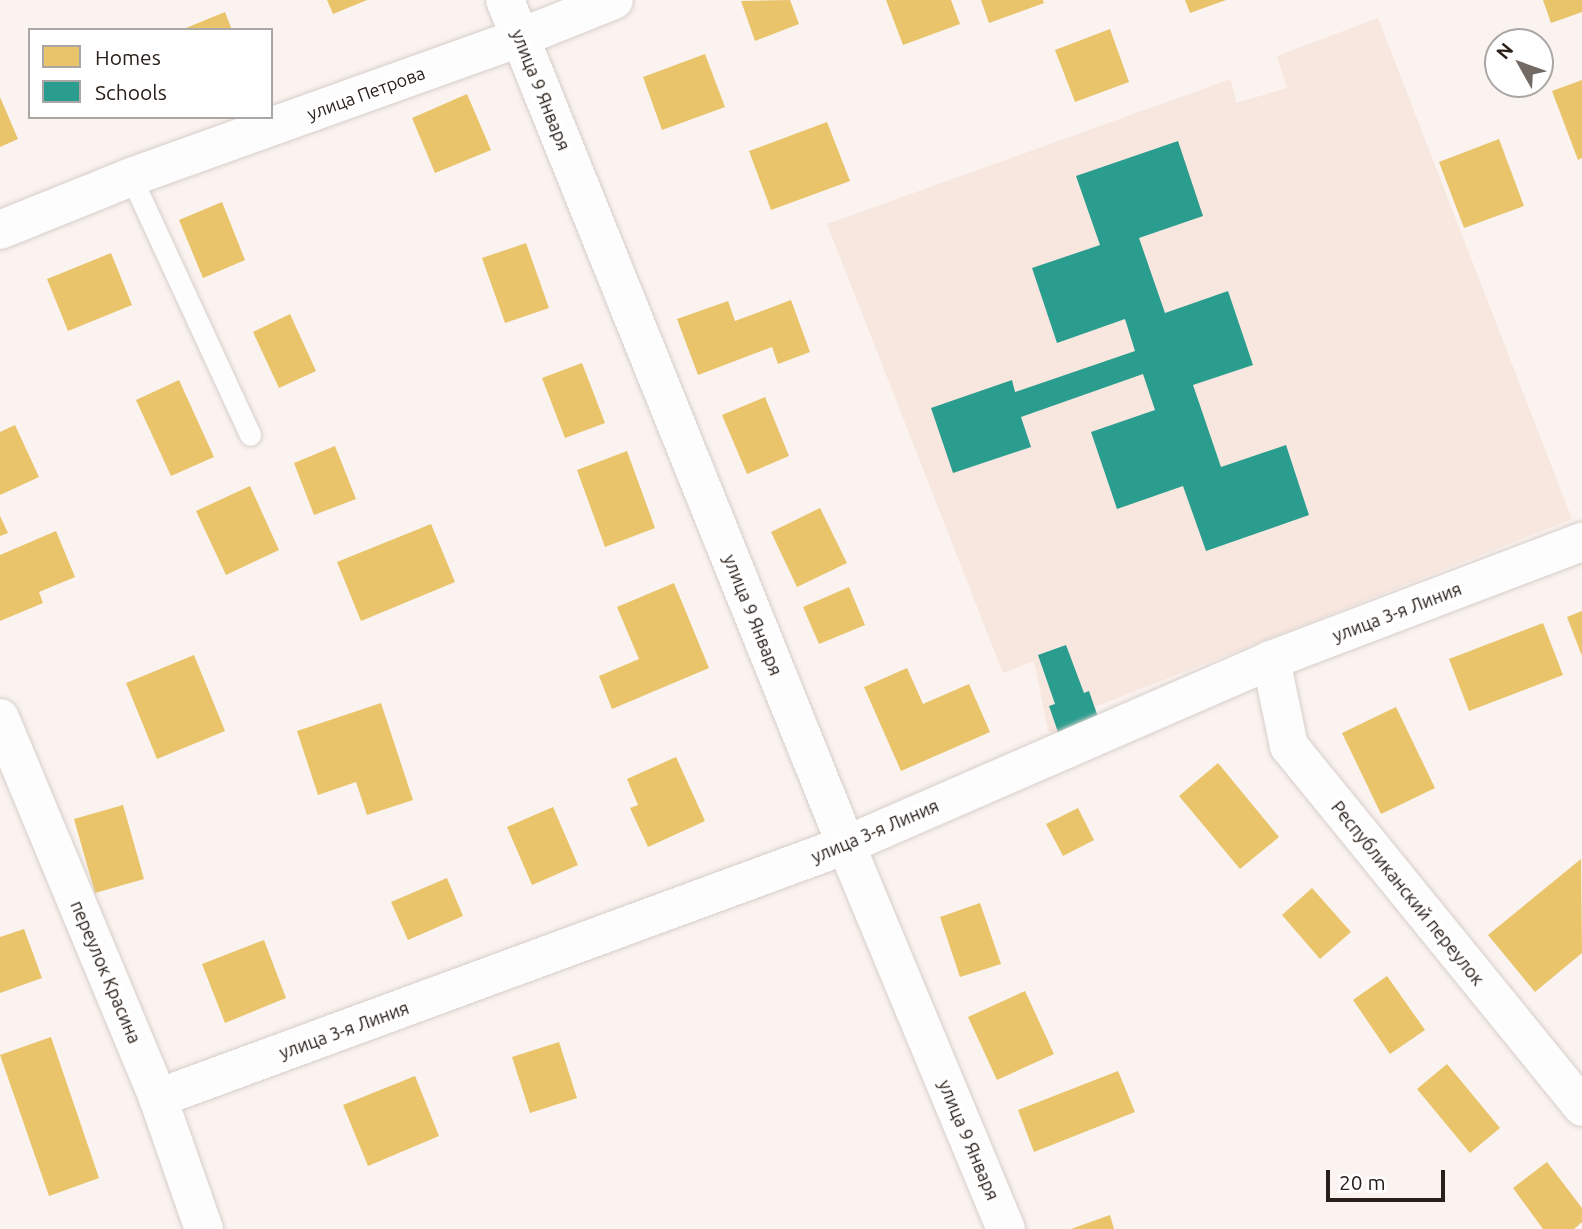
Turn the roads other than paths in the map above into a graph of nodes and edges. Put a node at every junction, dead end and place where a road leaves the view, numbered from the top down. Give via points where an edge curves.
1 (505, 0) edge
2 (614, 0) edge
3 (519, 38) junction
4 (131, 177) junction
5 (0, 230) edge
6 (250, 435) dead end
7 (1582, 542) edge
8 (1270, 660) junction
9 (0, 718) edge
10 (846, 845) junction
11 (158, 1098) junction
12 (1582, 1107) edge
13 (204, 1229) edge
14 (1006, 1229) edge

1 - 3 street, улица 9 Января
2 - 3 street, улица Петрова
3 - 4 street, улица Петрова
3 - 10 street, улица 9 Января
4 - 5 street, улица Петрова
4 - 6 lane
7 - 8 street, улица 3-я Линия
8 - 10 street, улица 3-я Линия
8 - 12 street, Республиканский переулок via 1289,746
9 - 11 street, переулок Красина
10 - 11 street, улица 3-я Линия
10 - 14 street, улица 9 Января
11 - 13 street, переулок Красина

